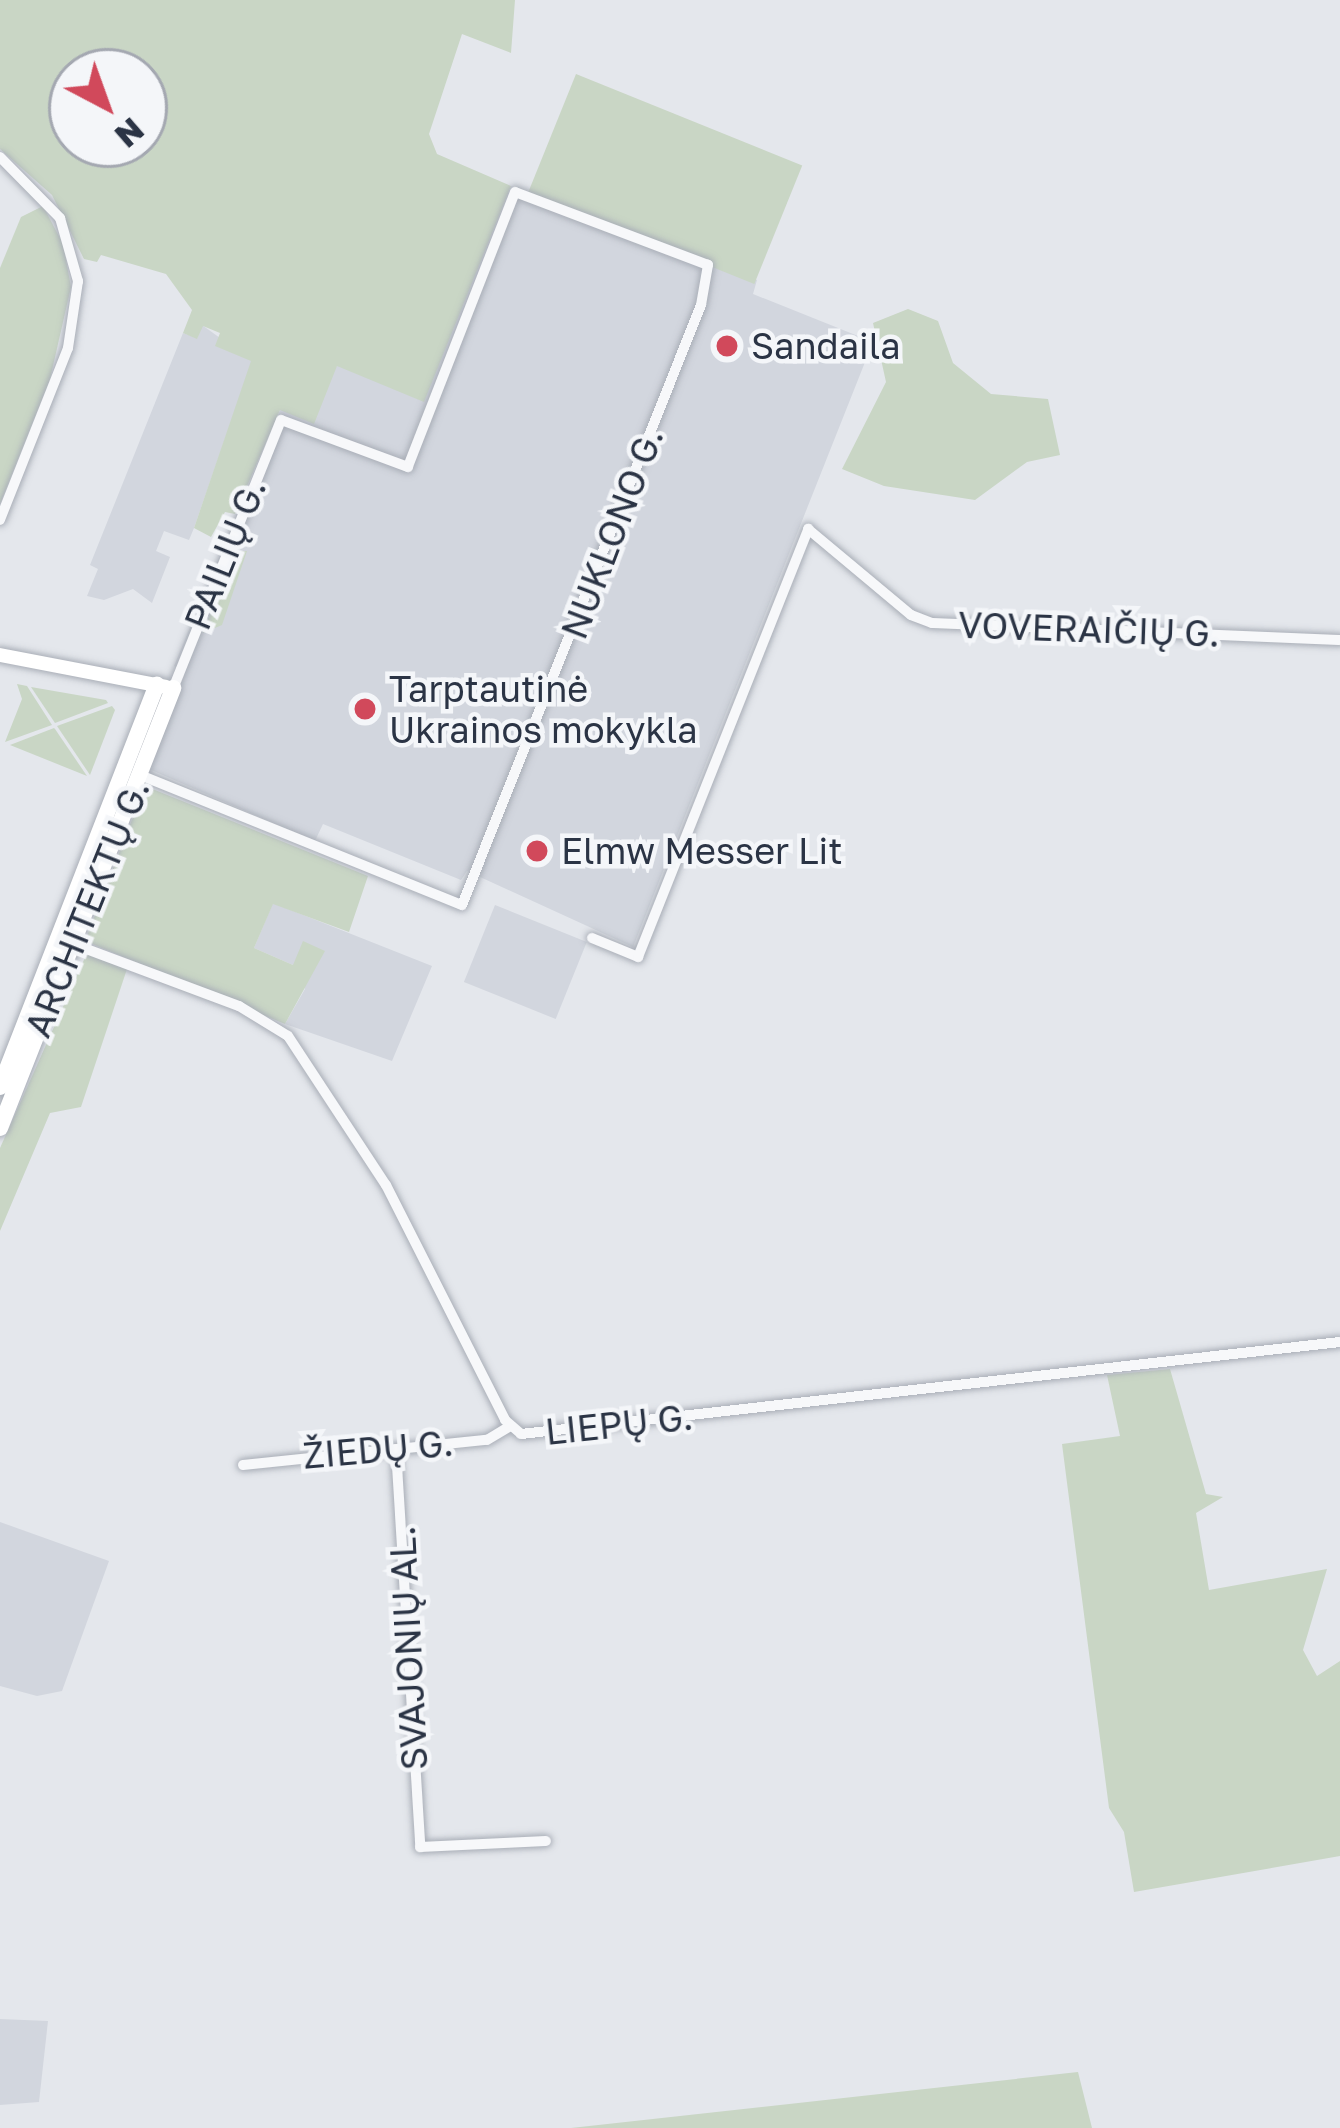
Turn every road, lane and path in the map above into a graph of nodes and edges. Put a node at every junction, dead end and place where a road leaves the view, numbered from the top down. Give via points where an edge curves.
1 (0, 157) edge
2 (281, 420) joint
3 (0, 520) edge
4 (1340, 640) edge
5 (0, 655) edge
6 (165, 686) junction
7 (140, 775) junction
8 (592, 938) dead end
9 (73, 944) junction
10 (6, 1086) edge
11 (0, 1128) edge
12 (1340, 1342) edge
13 (509, 1426) junction
14 (397, 1449) junction
15 (244, 1465) dead end
16 (546, 1841) dead end

1 - 3 street via 60,218 78,281 68,348
2 - 6 street, PAILIŲ G.
2 - 7 street, NUKLONO G. via 408,467 515,192 708,265 701,305 462,905
4 - 8 street, VOVERAIČIŲ G. via 932,623 911,615 808,529 638,957
5 - 6 main road
6 - 7 main road, ARCHITEKTŲ G.
6 - 10 main road, ARCHITEKTŲ G.
7 - 9 main road, ARCHITEKTŲ G.
9 - 10 main road, ARCHITEKTŲ G.
9 - 13 street, LIEPŲ G. via 238,1006 288,1036 386,1185
10 - 11 main road, ARCHITEKTŲ G.
12 - 13 street, LIEPŲ G. via 537,1436
13 - 14 street, ŽIEDŲ G. via 487,1440
14 - 15 street, ŽIEDŲ G.
14 - 16 street, SVAJONIŲ AL. via 420,1847

